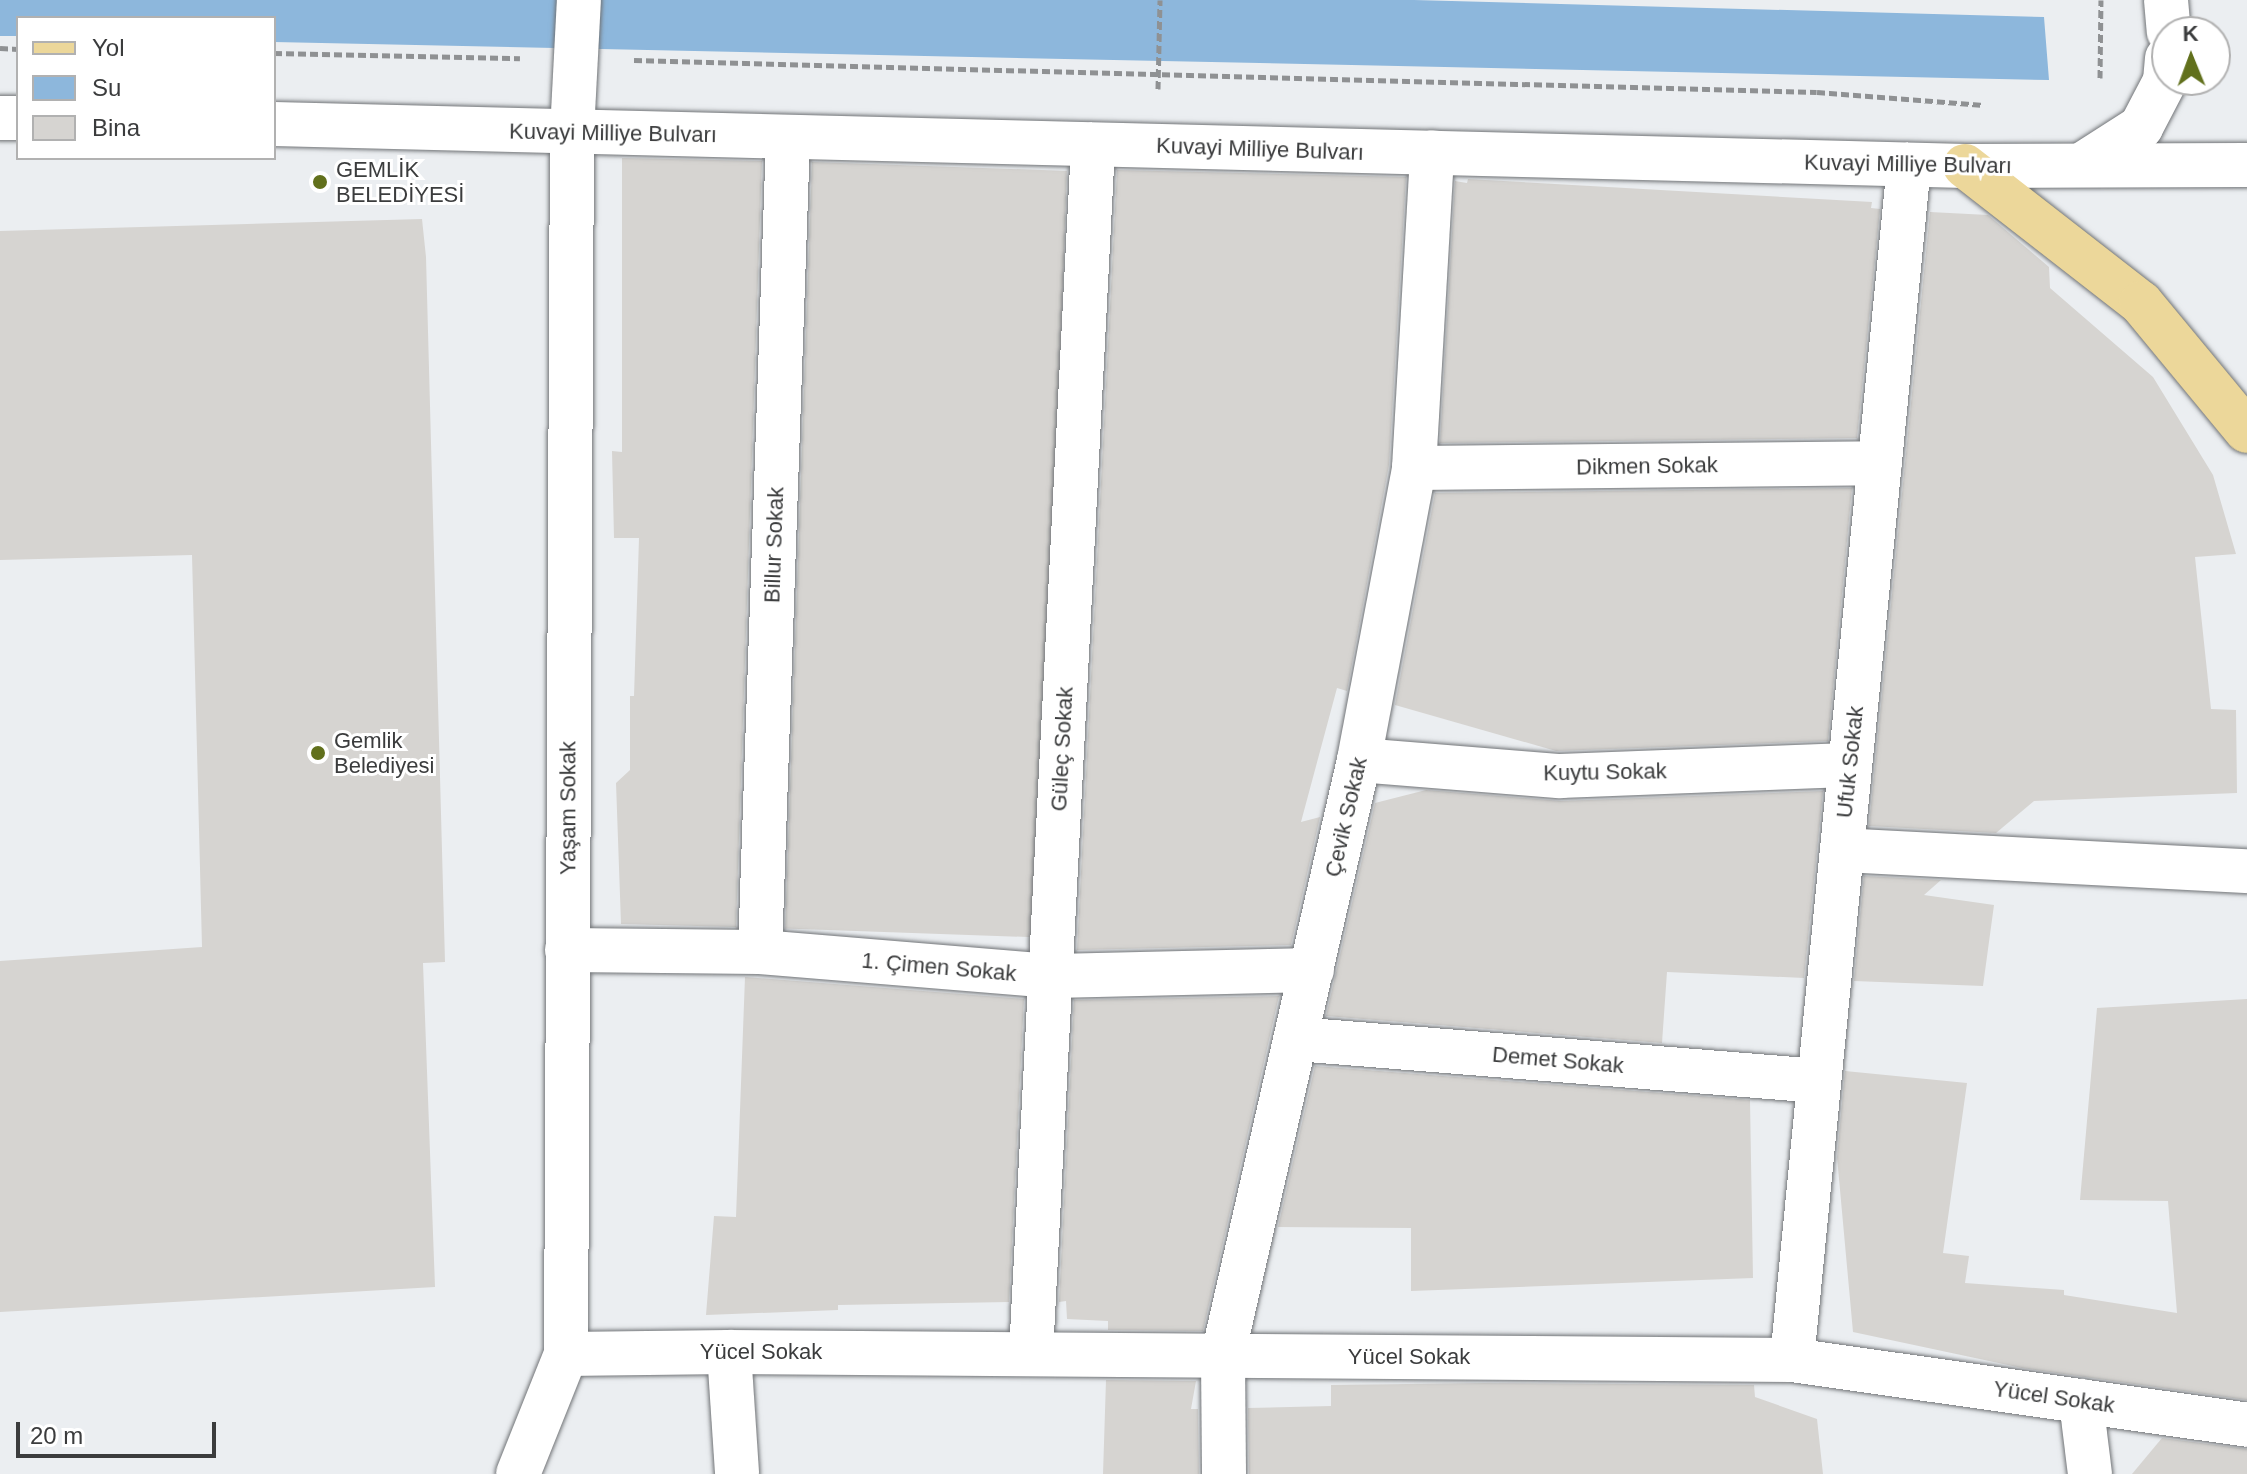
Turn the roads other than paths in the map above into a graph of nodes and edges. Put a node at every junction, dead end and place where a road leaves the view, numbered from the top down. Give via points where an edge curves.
1 (577, 29) edge
2 (2157, 96) edge
3 (276, 124) edge
4 (572, 132) junction
5 (788, 137) junction
6 (1093, 145) junction
7 (1432, 153) junction
8 (2083, 164) junction
9 (1909, 165) junction
10 (2247, 165) edge
11 (1965, 166) junction
12 (2247, 431) edge
13 (1880, 463) junction
14 (1414, 468) junction
15 (1359, 760) junction
16 (1850, 765) junction
17 (1842, 850) junction
18 (2247, 871) edge
19 (567, 950) junction
20 (760, 952) junction
21 (1312, 970) junction
22 (1050, 976) junction
23 (1296, 1039) junction
24 (1819, 1081) junction
25 (729, 1352) junction
26 (566, 1354) junction
27 (1031, 1354) junction
28 (1223, 1355) junction
29 (1792, 1360) junction
30 (2081, 1401) junction
31 (2247, 1425) edge
32 (518, 1474) edge
33 (737, 1474) edge
34 (1224, 1474) edge
35 (2090, 1474) edge

1 - 4 street, Yaşam Sokak
2 - 8 street via 2141,127
3 - 4 street, Kuvayi Milliye Bulvarı
4 - 5 street, Kuvayi Milliye Bulvarı
4 - 19 street, Yaşam Sokak
5 - 6 street, Kuvayi Milliye Bulvarı
5 - 20 street, Billur Sokak
6 - 7 street, Kuvayi Milliye Bulvarı
6 - 22 street, Güleç Sokak
7 - 9 street, Kuvayi Milliye Bulvarı
7 - 14 street, Çevik Sokak
8 - 10 street, Kuvayi Milliye Bulvarı
8 - 11 street, Kuvayi Milliye Bulvarı
9 - 11 street, Kuvayi Milliye Bulvarı
9 - 13 street, Ufuk Sokak
11 - 12 main road via 2141,303
13 - 14 street, Dikmen Sokak
13 - 16 street, Ufuk Sokak
14 - 15 street, Çevik Sokak
15 - 16 street, Kuytu Sokak via 1560,776
15 - 21 street, Çevik Sokak
16 - 17 street, Ufuk Sokak
17 - 18 street
17 - 24 street, Ufuk Sokak
19 - 20 street, 1. Çimen Sokak
19 - 26 street, Yaşam Sokak
20 - 22 street, 1. Çimen Sokak
21 - 22 street, 1. Çimen Sokak
21 - 23 street, Çevik Sokak
22 - 27 street, Güleç Sokak
23 - 24 street, Demet Sokak
23 - 28 street, Çevik Sokak
24 - 29 street, Ufuk Sokak
25 - 26 street, Yücel Sokak
25 - 27 street, Yücel Sokak
25 - 33 street
26 - 32 street, Yaşam Sokak
27 - 28 street, Yücel Sokak
28 - 29 street, Yücel Sokak
28 - 34 street, Çevik Sokak
29 - 30 street, Yücel Sokak
30 - 31 street, Yücel Sokak
30 - 35 street

